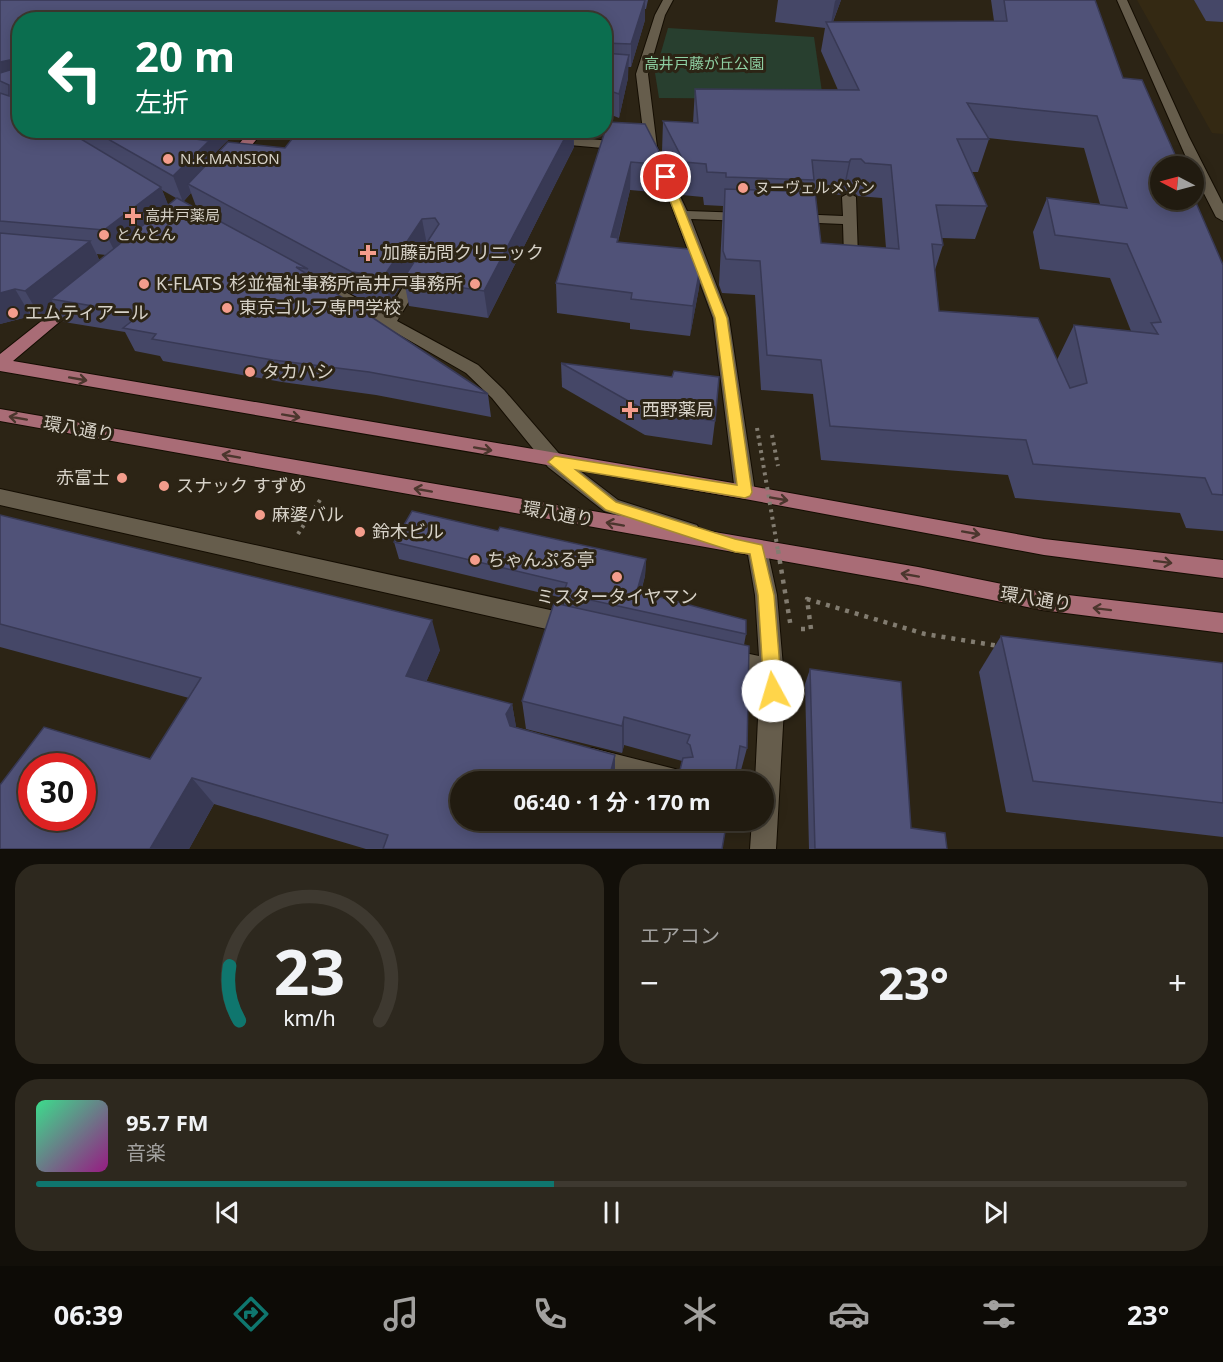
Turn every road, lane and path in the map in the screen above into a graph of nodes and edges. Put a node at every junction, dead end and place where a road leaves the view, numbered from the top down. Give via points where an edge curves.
1 (668, 0) edge
2 (1122, 0) edge
3 (251, 138) edge
4 (535, 139) edge
5 (651, 147) junction
6 (223, 171) edge
7 (849, 197) edge
8 (682, 215) junction
9 (753, 217) edge
10 (1223, 217) edge
11 (777, 218) edge
12 (849, 220) junction
13 (429, 258) edge
14 (852, 258) edge
15 (290, 267) edge
16 (87, 292) edge
17 (388, 322) junction
18 (0, 364) edge
19 (0, 415) edge
20 (757, 428) dead end
21 (555, 462) junction
22 (745, 492) junction
23 (0, 497) edge
24 (746, 547) junction
25 (1223, 569) edge
26 (1223, 623) edge
27 (596, 630) edge
28 (1005, 647) edge
29 (701, 654) edge
30 (771, 669) junction
31 (571, 755) edge
32 (633, 771) edge
33 (767, 771) edge
34 (764, 831) edge
35 (763, 849) edge

1 - 5 street via 654,14 638,73
2 - 10 street via 1201,178
3 - 6 main road
4 - 5 street
5 - 8 street
7 - 12 street
8 - 9 street
8 - 22 street via 721,318
11 - 12 street
12 - 14 street
13 - 17 street
15 - 17 street
16 - 18 main road
17 - 21 street via 472,369
18 -> 21 main road
24 -> 19 main road, 環八通り
20 - 28 path, bridge via 791,628 811,629 807,599 924,634
21 - 22 main road
21 - 24 street via 611,506
22 -> 25 main road via 1044,547
23 - 27 street
26 -> 24 main road, 環八通り via 1042,602
24 - 30 street via 766,595
29 - 30 street
30 - 33 street
31 - 32 street
34 - 35 street

